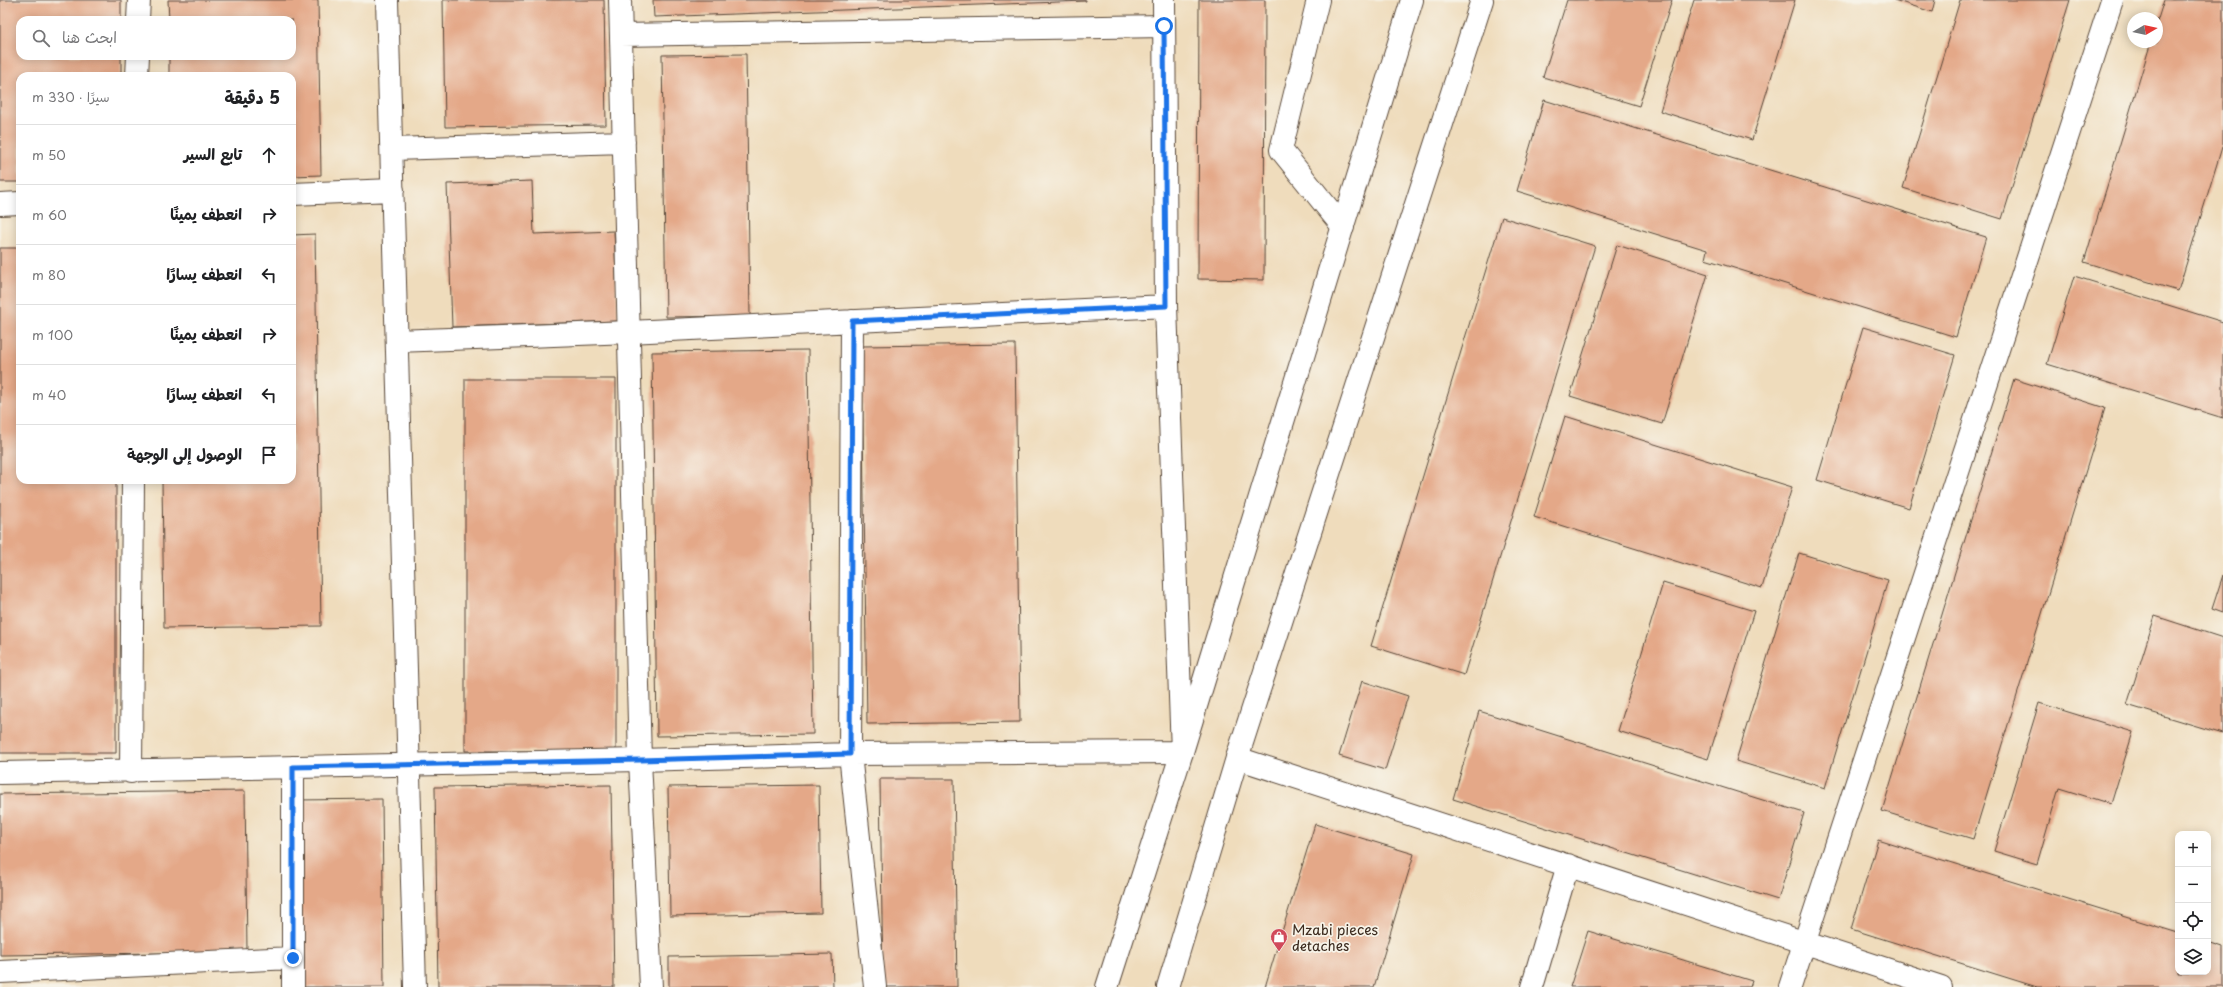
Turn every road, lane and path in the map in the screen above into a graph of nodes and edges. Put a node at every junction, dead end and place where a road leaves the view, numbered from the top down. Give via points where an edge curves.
1 (138, 0) edge
2 (388, 0) edge
3 (620, 0) edge
4 (1164, 0) edge
5 (1318, 0) edge
6 (1412, 0) edge
7 (1482, 0) edge
8 (2112, 0) edge
9 (138, 16) edge
10 (1164, 26) junction
11 (621, 35) junction
12 (138, 60) edge
13 (137, 72) edge
14 (624, 142) junction
15 (392, 149) junction
16 (393, 190) junction
17 (296, 194) edge
18 (16, 203) edge
19 (0, 204) edge
20 (1343, 227) junction
21 (1166, 306) junction
22 (852, 321) junction
23 (629, 332) junction
24 (398, 340) junction
25 (133, 484) edge
26 (1182, 752) junction
27 (850, 754) junction
28 (1238, 758) junction
29 (640, 760) junction
30 (409, 764) junction
31 (293, 767) junction
32 (131, 772) junction
33 (0, 773) edge
34 (1568, 865) junction
35 (1804, 943) junction
36 (293, 958) junction
37 (0, 972) edge
38 (293, 987) edge
39 (415, 987) edge
40 (651, 987) edge
41 (875, 987) edge
42 (1107, 987) edge
43 (1168, 987) edge
44 (1532, 987) edge
45 (1790, 987) edge
46 (1941, 987) edge

1 - 9 street
2 - 15 street
3 - 11 street
4 - 10 street
5 - 20 street via 1281,150
6 - 20 street
7 - 28 street
8 - 35 street
10 - 11 street
10 - 21 street
11 - 14 street
12 - 13 street
14 - 15 street
14 - 23 street
15 - 16 street
16 - 17 street
16 - 24 street
18 - 19 street
20 - 26 street
21 - 22 street
21 - 26 street
22 - 23 street
22 - 27 street
23 - 24 street
23 - 29 street
24 - 30 street
25 - 32 street
26 - 27 street
26 - 42 street
27 - 29 street
27 - 41 street
28 - 34 street
28 - 43 street
29 - 30 street
29 - 40 street
30 - 31 street
30 - 39 street
31 - 32 street
31 - 36 street
32 - 33 street
34 - 35 street
34 - 44 street
35 - 45 street
35 - 46 street
36 - 37 street
36 - 38 street

